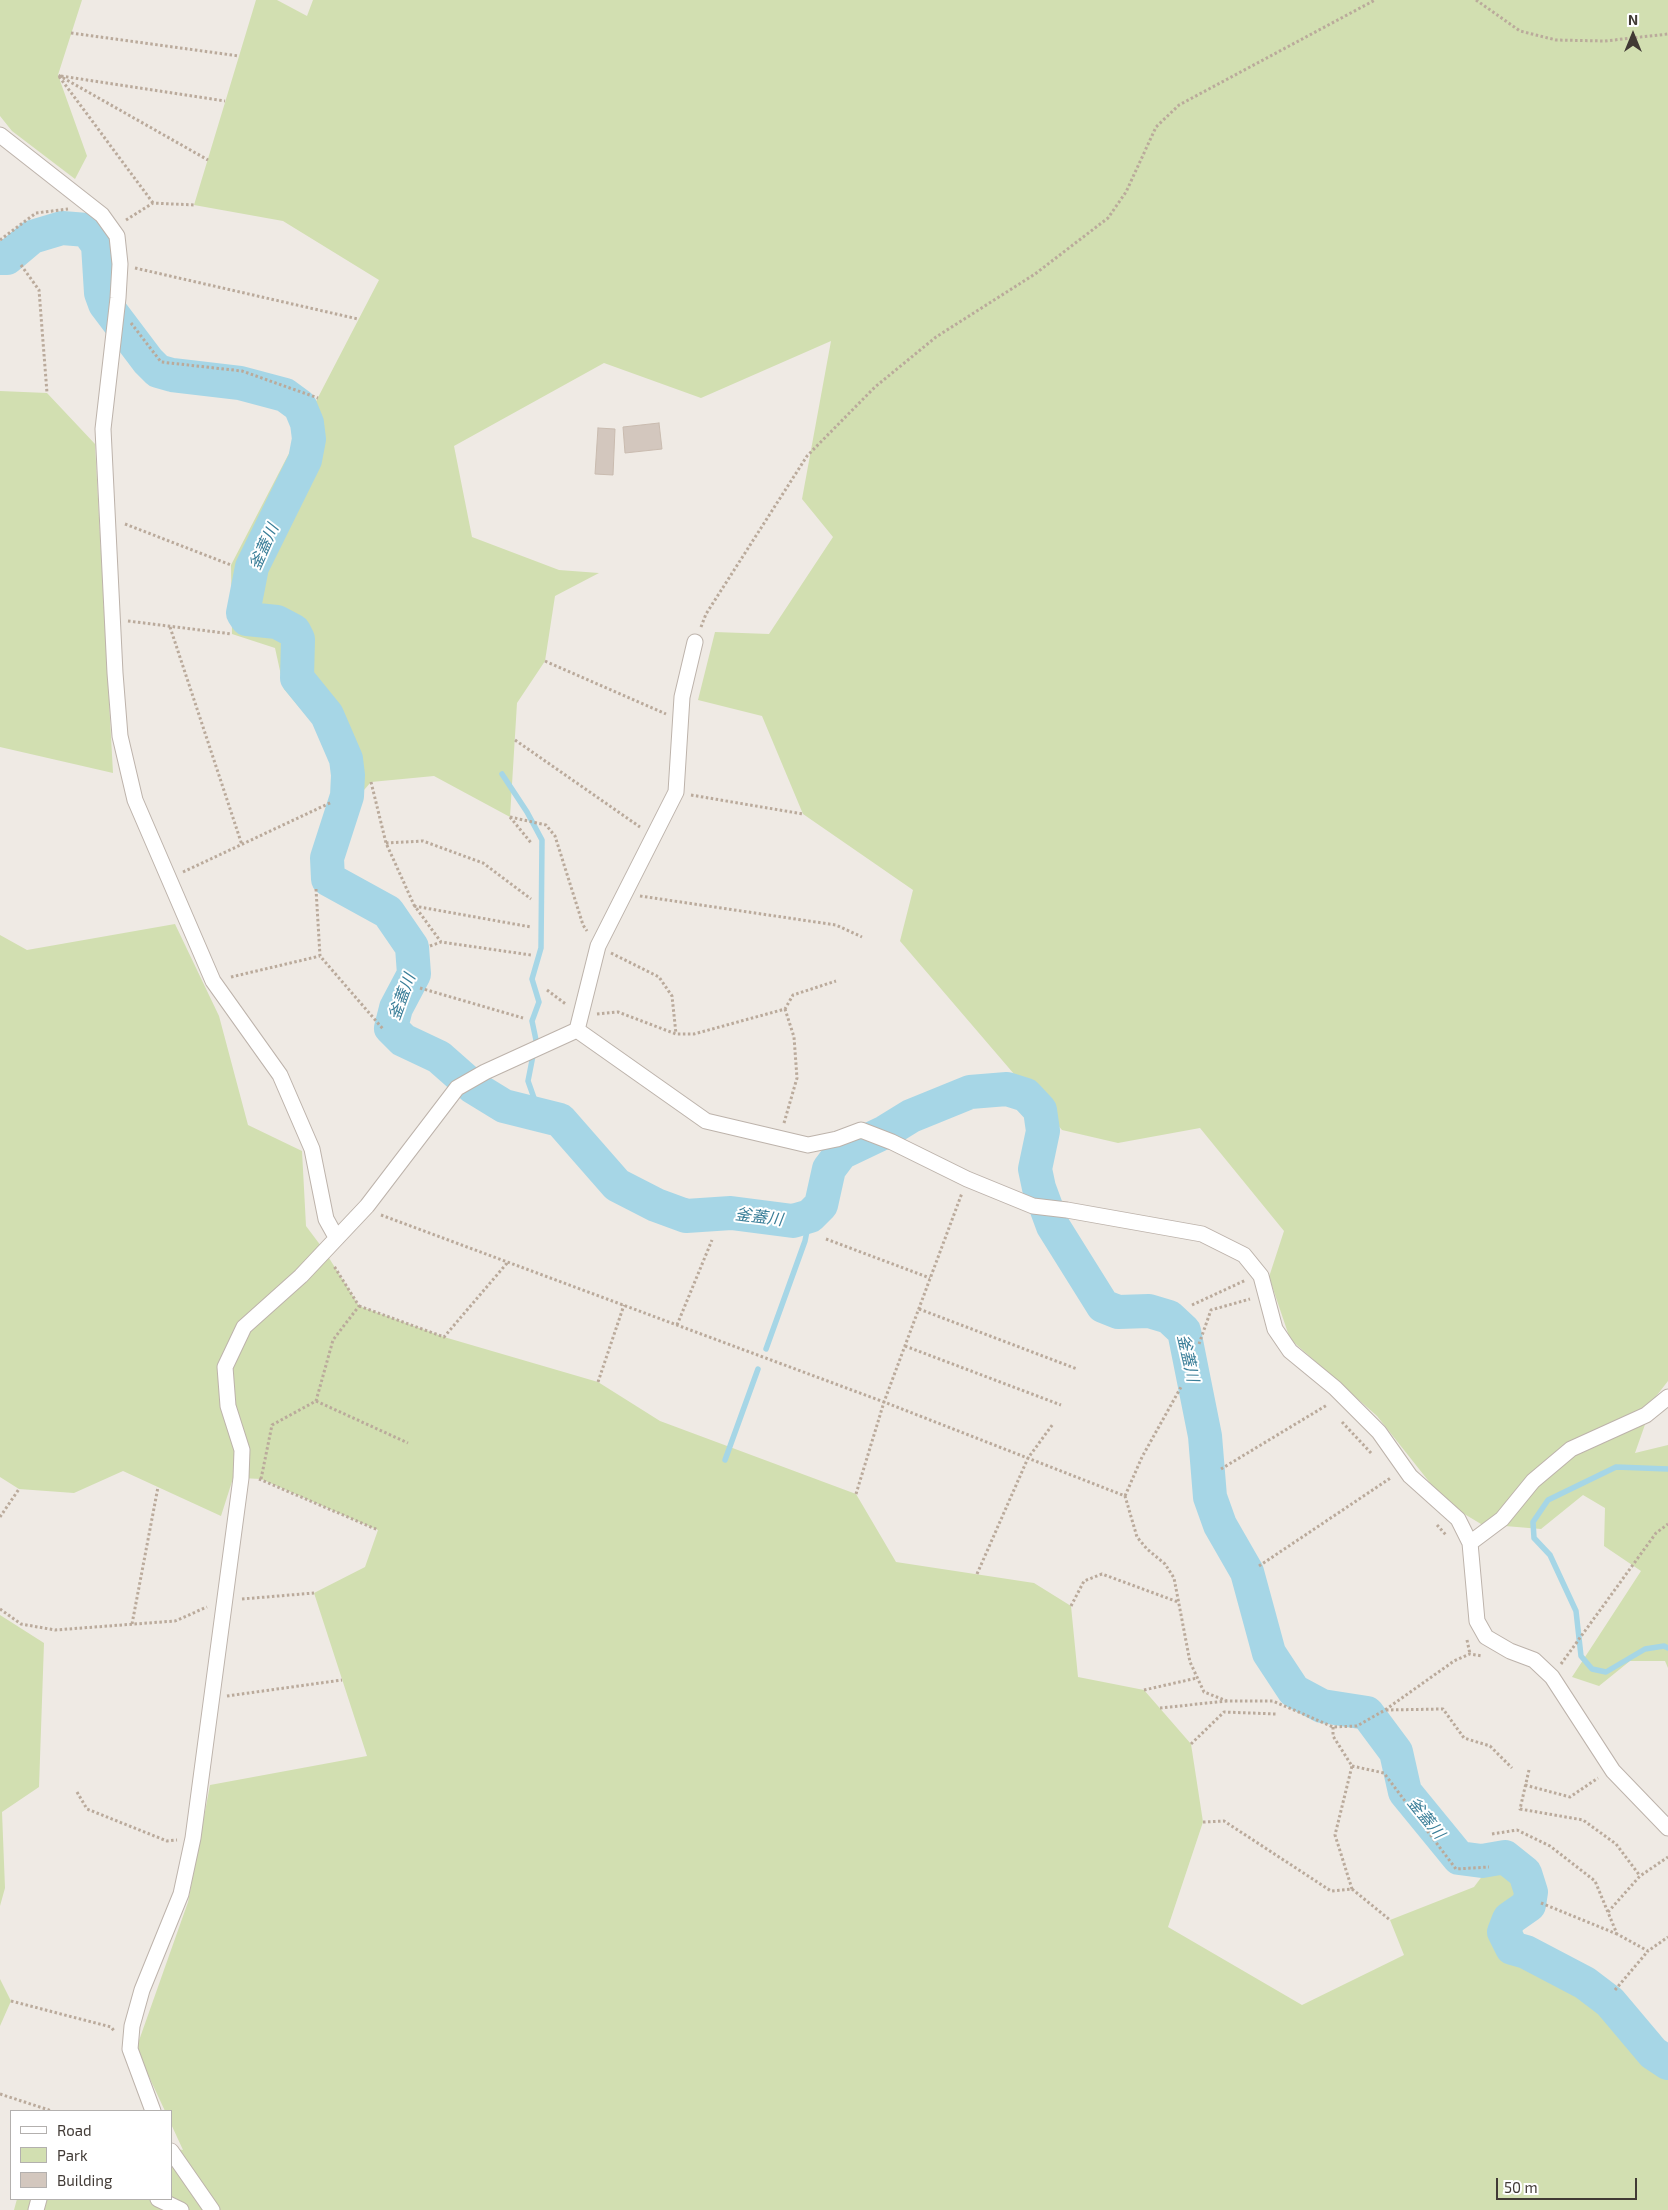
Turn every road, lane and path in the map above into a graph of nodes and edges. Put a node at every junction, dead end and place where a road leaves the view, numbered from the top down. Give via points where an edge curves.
1 (1375, 0) edge
2 (1476, 0) edge
3 (71, 33) dead end
4 (1668, 34) edge
5 (239, 56) dead end
6 (58, 75) junction
7 (226, 101) dead end
8 (0, 135) edge
9 (208, 160) dead end
10 (154, 203) junction
11 (194, 205) dead end
12 (92, 207) junction
13 (120, 224) dead end
14 (0, 240) edge
15 (120, 264) junction
16 (20, 265) dead end
17 (118, 298) junction
18 (358, 320) dead end
19 (47, 393) dead end
20 (318, 398) dead end
21 (108, 522) junction
22 (231, 566) dead end
23 (112, 618) junction
24 (170, 627) junction
25 (232, 634) dead end
26 (695, 642) joint
27 (545, 661) dead end
28 (681, 721) junction
29 (515, 740) dead end
30 (371, 782) dead end
31 (676, 792) junction
32 (332, 802) dead end
33 (803, 814) dead end
34 (510, 817) dead end
35 (654, 836) junction
36 (386, 843) junction
37 (532, 844) dead end
38 (242, 845) junction
39 (168, 876) junction
40 (316, 890) dead end
41 (625, 894) junction
42 (531, 899) dead end
43 (414, 906) junction
44 (531, 927) dead end
45 (862, 937) dead end
46 (441, 942) junction
47 (430, 946) dead end
48 (531, 955) dead end
49 (320, 956) junction
50 (213, 981) junction
51 (836, 981) dead end
52 (420, 988) dead end
53 (547, 990) dead end
54 (785, 1009) junction
55 (523, 1018) dead end
56 (579, 1022) junction
57 (383, 1029) dead end
58 (780, 1138) junction
59 (967, 1179) junction
60 (367, 1206) junction
61 (336, 1237) junction
62 (826, 1239) dead end
63 (712, 1240) dead end
64 (324, 1250) junction
65 (508, 1262) junction
66 (1260, 1274) junction
67 (930, 1278) junction
68 (624, 1305) junction
69 (1192, 1305) dead end
70 (359, 1306) junction
71 (1256, 1306) dead end
72 (919, 1309) junction
73 (677, 1325) junction
74 (1199, 1344) dead end
75 (904, 1346) junction
76 (1077, 1369) dead end
77 (598, 1382) dead end
78 (1181, 1387) dead end
79 (1668, 1397) edge
80 (1320, 1398) dead end
81 (316, 1401) junction
82 (884, 1402) junction
83 (1061, 1405) dead end
84 (1327, 1405) junction
85 (1334, 1412) dead end
86 (1340, 1419) dead end
87 (1053, 1424) dead end
88 (408, 1443) dead end
89 (1373, 1455) dead end
90 (1028, 1458) junction
91 (1221, 1469) dead end
92 (1386, 1469) dead end
93 (1392, 1476) junction
94 (241, 1478) junction
95 (261, 1479) junction
96 (1399, 1484) dead end
97 (158, 1487) dead end
98 (19, 1489) dead end
99 (856, 1494) dead end
100 (1125, 1496) junction
101 (0, 1517) edge
102 (1432, 1520) dead end
103 (1668, 1524) edge
104 (378, 1530) dead end
105 (1452, 1541) dead end
106 (1470, 1543) junction
107 (1259, 1566) dead end
108 (977, 1574) dead end
109 (314, 1593) dead end
110 (225, 1600) junction
111 (1179, 1602) junction
112 (1071, 1606) dead end
113 (0, 1609) edge
114 (132, 1624) junction
115 (1467, 1636) dead end
116 (1470, 1654) junction
117 (1487, 1656) dead end
118 (1552, 1677) junction
119 (1198, 1678) junction
120 (342, 1680) dead end
121 (1144, 1690) dead end
122 (212, 1698) junction
123 (1228, 1701) junction
124 (1160, 1708) dead end
125 (1385, 1710) junction
126 (1276, 1714) dead end
127 (1333, 1727) junction
128 (1191, 1744) dead end
129 (1352, 1766) junction
130 (1512, 1768) dead end
131 (1529, 1770) dead end
132 (1605, 1774) dead end
133 (1525, 1785) junction
134 (77, 1792) dead end
135 (1203, 1822) dead end
136 (1668, 1828) edge
137 (1492, 1834) dead end
138 (193, 1838) junction
139 (1668, 1857) edge
140 (1489, 1868) dead end
141 (1640, 1876) junction
142 (1352, 1889) junction
143 (1541, 1903) dead end
144 (1608, 1912) junction
145 (1390, 1920) dead end
146 (1617, 1934) junction
147 (1668, 1936) edge
148 (1648, 1950) junction
149 (1615, 1990) dead end
150 (11, 2001) dead end
151 (130, 2049) junction
152 (0, 2094) edge
153 (49, 2110) edge
154 (153, 2110) edge
155 (172, 2152) edge
156 (160, 2200) edge
157 (181, 2210) edge
158 (212, 2210) edge

1 - 26 path via 1179,104 1156,127 1126,192 1108,218 1035,274 936,337 875,387 807,456 706,614
2 - 4 path via 1520,31 1556,40 1605,41
3 - 5 path
6 - 7 path
6 - 9 path
6 - 10 path
8 - 12 street
10 - 11 path
10 - 13 path
12 - 14 path via 36,213
12 - 15 street via 102,214 117,236
15 - 17 street
15 - 18 path
16 - 19 path via 39,290
17 - 20 path via 122,310 161,362 242,371
17 - 21 street via 103,429
21 - 22 path via 119,522
21 - 23 street
23 - 24 path
23 - 39 street via 120,736 135,800
24 - 25 path
24 - 38 path
26 - 28 street via 682,697
27 - 28 path
28 - 31 street
29 - 35 path
30 - 36 path
31 - 33 path
31 - 35 street
32 - 38 path
34 - 37 path
35 - 41 street
36 - 42 path via 423,841 483,863
36 - 43 path
38 - 39 path
39 - 50 street
40 - 49 path
41 - 45 path via 836,925
41 - 56 street via 598,946
43 - 44 path
43 - 46 path
46 - 47 path
46 - 48 path
49 - 50 path
49 - 57 path
50 - 61 street via 280,1075 312,1149 326,1219
51 - 54 path via 793,995
52 - 55 path
53 - 56 path
54 - 56 path via 694,1034 676,1034 618,1012
54 - 58 path via 794,1037 797,1078
56 - 58 street via 706,1121
56 - 60 street via 457,1088
58 - 59 street via 808,1145 861,1130
59 - 66 street via 1033,1206 1202,1234 1244,1255
59 - 67 path
60 - 61 street
60 - 65 path via 384,1217
61 - 64 street
62 - 67 path
63 - 73 path
64 - 70 path
64 - 94 street via 302,1276 244,1327 226,1367 228,1406 242,1450
65 - 68 path
65 - 70 path via 444,1337
66 - 69 path
66 - 106 street via 1275,1329 1290,1351 1335,1388 1378,1432 1410,1476 1458,1519
67 - 72 path
68 - 73 path
68 - 77 path
70 - 81 path via 333,1340
71 - 74 path via 1253,1298 1211,1310
72 - 75 path
72 - 76 path
73 - 82 path
75 - 82 path
75 - 83 path
78 - 100 path via 1142,1457
79 - 106 street via 1646,1415 1571,1449 1532,1481 1502,1519
80 - 84 path
81 - 88 path
81 - 95 path via 272,1425
82 - 90 path
82 - 99 path
84 - 85 path
84 - 91 path
86 - 89 path
87 - 90 path
90 - 100 path
90 - 108 path
92 - 93 path
93 - 96 path
93 - 107 path
94 - 95 path
94 - 110 street
95 - 104 path
97 - 114 path
98 - 101 path
100 - 111 path via 1137,1537 1165,1564 1174,1578
102 - 105 path
103 - 118 path via 1656,1534
106 - 118 street via 1477,1621 1486,1638 1534,1660
109 - 110 path
110 - 114 path via 175,1621
110 - 122 street
111 - 112 path via 1102,1574 1084,1581
111 - 119 path via 1190,1662
113 - 114 path via 21,1624 55,1630
115 - 116 path
116 - 117 path
116 - 125 path via 1454,1661
118 - 136 street via 1613,1771
119 - 121 path
119 - 123 path via 1204,1692
120 - 122 path
122 - 138 street
123 - 124 path
123 - 127 path via 1273,1701
125 - 127 path via 1357,1726
125 - 130 path via 1443,1709 1464,1738 1490,1746
126 - 128 path via 1224,1712
127 - 129 path via 1332,1736
129 - 140 path via 1384,1774 1456,1869
129 - 142 path via 1336,1835
131 - 133 path
132 - 133 path via 1570,1797
133 - 141 path via 1520,1809 1583,1820 1616,1844
134 - 138 path via 87,1809 167,1841
135 - 142 path via 1224,1821 1331,1891
137 - 144 path via 1517,1830 1550,1846 1595,1881
138 - 151 street via 181,1894 142,1990 132,2026
139 - 141 path
141 - 144 path
142 - 145 path
143 - 146 path
144 - 146 path
146 - 148 path
147 - 148 path
148 - 149 path
150 - 151 path via 111,2027
151 - 154 street
152 - 153 path
155 - 158 street
156 - 157 street

